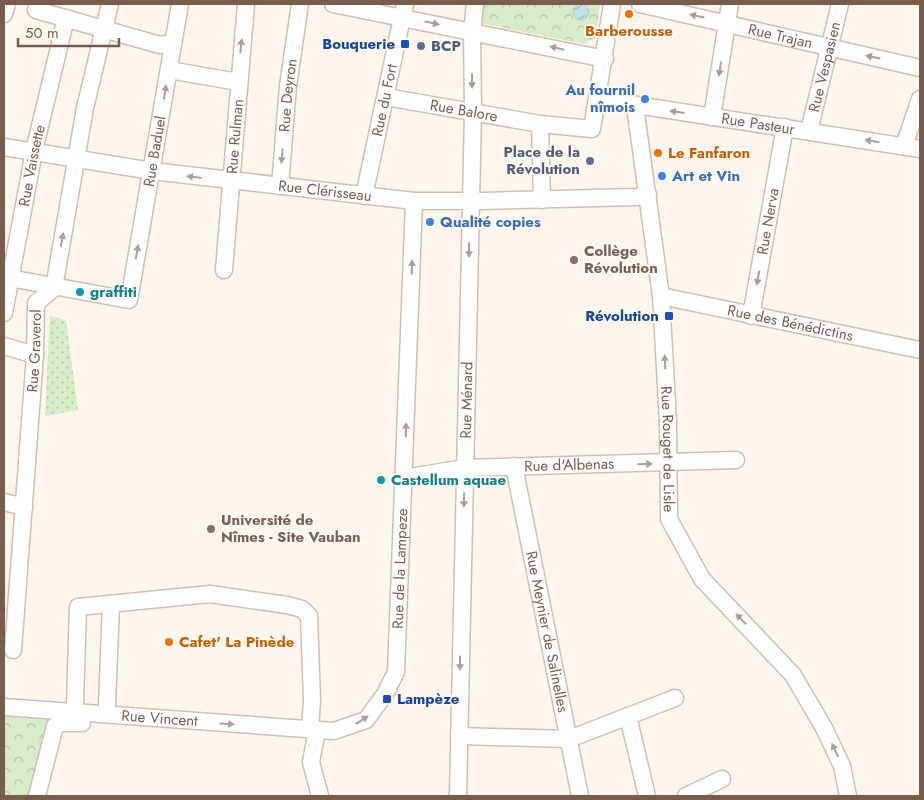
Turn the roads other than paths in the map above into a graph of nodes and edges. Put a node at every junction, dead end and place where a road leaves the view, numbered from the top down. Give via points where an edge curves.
1 (7, 4) edge
2 (38, 4) edge
3 (110, 4) edge
4 (180, 4) edge
5 (246, 4) edge
6 (300, 4) edge
7 (333, 4) edge
8 (475, 4) edge
9 (612, 4) edge
10 (640, 4) edge
11 (730, 4) edge
12 (840, 4) edge
13 (403, 10) edge
14 (4, 14) edge
15 (66, 18) junction
16 (727, 23) junction
17 (105, 29) junction
18 (472, 32) junction
19 (173, 43) junction
20 (828, 48) junction
21 (604, 59) junction
22 (920, 68) edge
23 (168, 70) junction
24 (238, 82) junction
25 (386, 97) junction
26 (598, 99) junction
27 (920, 99) edge
28 (635, 106) junction
29 (472, 112) junction
30 (712, 116) junction
31 (540, 124) junction
32 (785, 127) junction
33 (809, 131) junction
34 (4, 146) edge
35 (912, 147) edge
36 (34, 151) junction
37 (77, 158) junction
38 (152, 171) junction
39 (230, 181) junction
40 (280, 186) junction
41 (648, 194) junction
42 (364, 196) junction
43 (542, 200) junction
44 (414, 201) junction
45 (470, 202) junction
46 (224, 270) dead end
47 (8, 278) edge
48 (54, 288) junction
49 (661, 296) junction
50 (4, 313) edge
51 (751, 316) junction
52 (4, 346) edge
53 (920, 350) edge
54 (35, 355) junction
55 (736, 460) dead end
56 (668, 463) junction
57 (514, 466) junction
58 (464, 468) junction
59 (404, 478) junction
60 (4, 502) edge
61 (24, 507) junction
62 (111, 604) junction
63 (13, 650) dead end
64 (675, 698) dead end
65 (75, 703) dead end
66 (107, 704) dead end
67 (4, 707) edge
68 (628, 716) junction
69 (199, 722) junction
70 (313, 730) junction
71 (459, 736) junction
72 (569, 738) junction
73 (722, 779) dead end
74 (37, 796) edge
75 (320, 796) edge
76 (458, 796) edge
77 (580, 796) edge
78 (647, 796) edge
79 (686, 796) edge
80 (848, 796) edge

1 - 14 street
2 - 15 street via 36,10
3 - 17 street
4 - 19 street, Rue Baduel
24 -> 5 street, Rue Rulman
6 -> 40 street, Rue Deyron via 288,86
7 - 13 street
8 - 18 street, Rue Ménard
9 - 21 street
16 -> 10 street, Rue Trajan
11 - 16 street
12 - 20 street, Rue Vespasien
13 -> 18 street
13 - 25 street, Rue du Fort
15 - 17 street
15 - 36 street, Rue Vaissette
16 - 20 street, Rue Trajan
16 -> 30 street
17 - 19 street via 160,45
17 - 37 street via 85,108
21 -> 18 street
18 -> 29 street, Rue Ménard
19 - 23 street, Rue Baduel
22 -> 20 street, Rue Trajan
20 - 33 street, Rue Vespasien
21 - 26 street
23 - 24 street
38 -> 23 street, Rue Baduel
24 - 39 street, Rue Rulman
25 - 29 street, Rue Balore
25 - 42 street, Rue du Fort
26 - 28 street, Rue Pasteur
26 - 31 street via 592,129
27 - 35 street
30 -> 28 street, Rue Pasteur
28 - 41 street, Rue Rouget de Lisle
29 - 31 street, Rue Balore
29 - 45 street, Rue Ménard
30 - 32 street, Rue Pasteur
31 - 43 street
32 - 33 street, Rue Pasteur
32 -> 51 street, Rue Nerva
35 -> 33 street, Rue Pasteur
34 - 36 street, Rue Clérisseau
36 - 37 street, Rue Clérisseau
36 - 47 street, Rue Vaissette
37 - 38 street, Rue Clérisseau
48 -> 37 street
39 -> 38 street, Rue Clérisseau
48 -> 38 street, Rue Baduel via 129,300
39 - 40 street, Rue Clérisseau
39 - 46 street, Rue Rulman
40 - 42 street, Rue Clérisseau
41 - 43 street, Rue Clérisseau
41 - 49 street, Rue Rouget de Lisle
42 - 44 street, Rue Clérisseau
43 - 45 street, Rue Clérisseau
44 - 45 street, Rue Clérisseau
59 -> 44 street, Rue de la Lampeze
45 -> 58 street, Rue Ménard
47 - 48 street
47 - 50 street, Rue Vaissette
48 - 54 street, Rue Graverol via 36,303
49 - 51 street, Rue des Bénédictins
56 -> 49 street, Rue Rouget de Lisle
51 - 53 street, Rue des Bénédictins
52 - 54 street
54 - 61 street, Rue Graverol
55 - 56 street, Rue d'Albenas
57 -> 56 street, Rue d'Albenas
80 -> 56 street, Rue Rouget de Lisle via 842,766 793,675 702,579 669,519
57 - 58 street, Rue d'Albenas
57 - 72 street, Rue Meynier de Salinelles
58 - 59 street, Rue d'Albenas
58 -> 71 street, Rue Ménard
70 -> 59 street, Rue de la Lampeze via 334,731 366,720 396,672
60 - 61 street
61 - 63 street, Rue Graverol
62 - 65 street via 78,607
62 - 66 street
62 - 70 street via 210,594 287,604 302,609 309,616
64 - 68 street
67 - 69 street, Rue Vincent
68 - 72 street
68 - 78 street
69 -> 70 street, Rue Vincent
69 - 74 street via 62,723 55,726
70 - 75 street via 311,762
71 - 72 street
71 - 76 street, Rue Ménard
72 - 77 street, Rue Meynier de Salinelles
73 - 79 street

